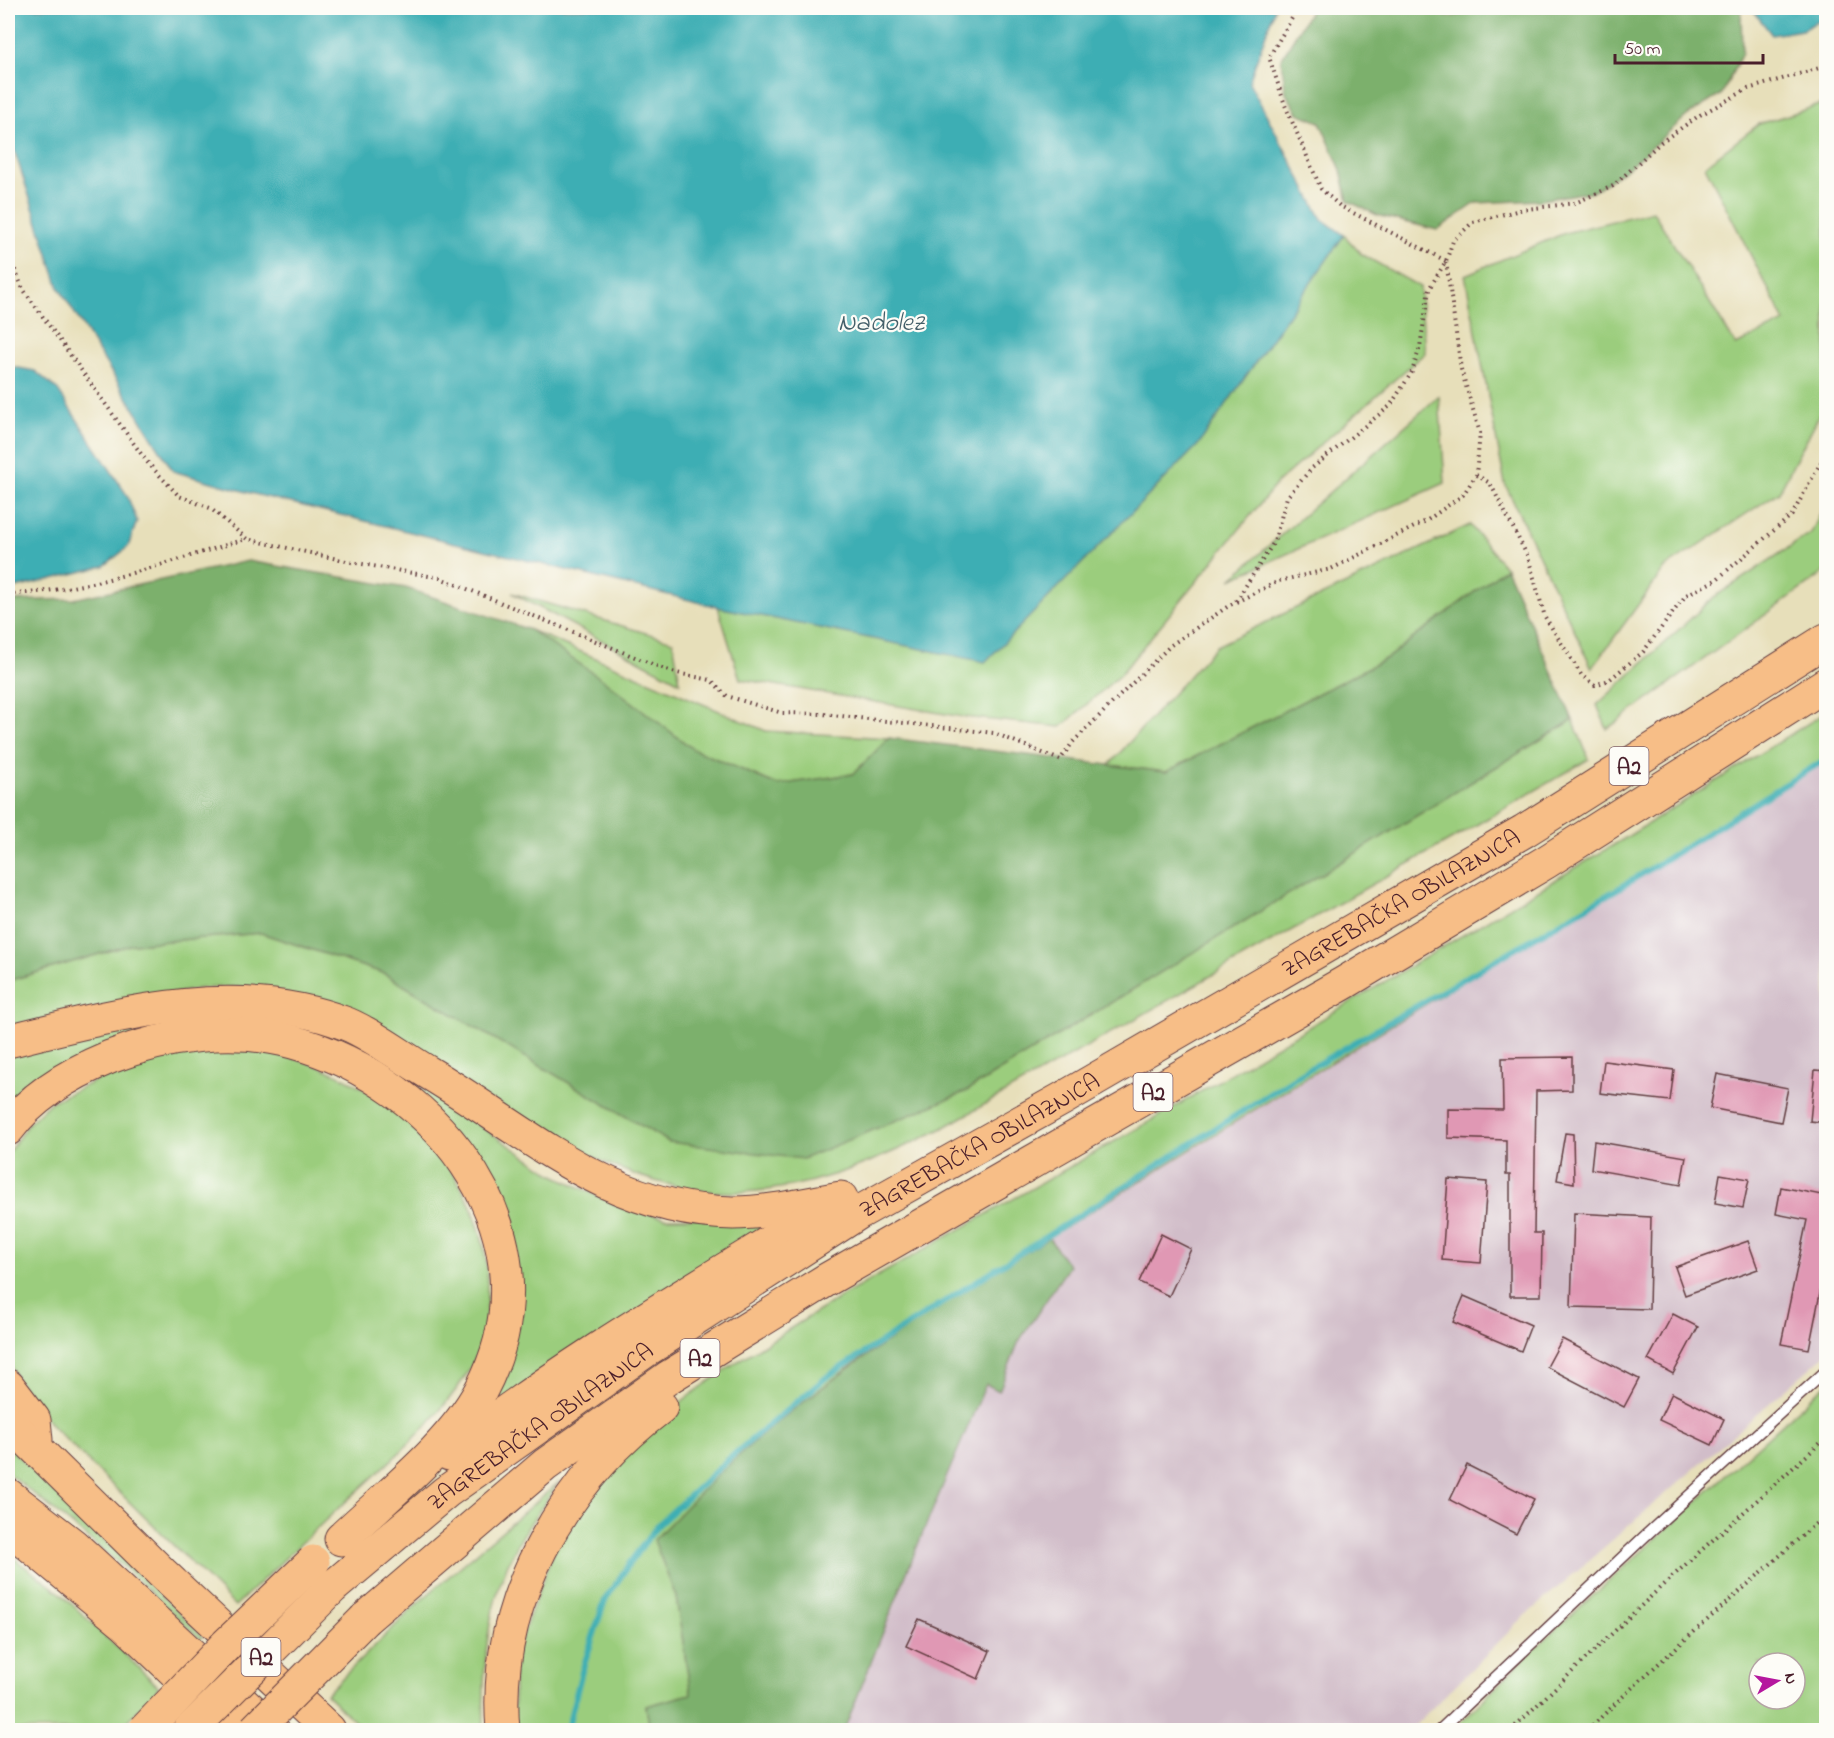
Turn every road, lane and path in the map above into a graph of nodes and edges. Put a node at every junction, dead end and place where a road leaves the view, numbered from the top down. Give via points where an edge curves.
1 (1298, 8) edge
2 (1827, 66) edge
3 (8, 253) edge
4 (1446, 261) junction
5 (1827, 453) edge
6 (1476, 475) junction
7 (247, 539) junction
8 (8, 594) edge
9 (1236, 602) junction
10 (1827, 640) edge
11 (1827, 684) edge
12 (8, 1041) edge
13 (1062, 1099) junction
14 (8, 1129) edge
15 (841, 1198) junction
16 (963, 1201) junction
17 (1827, 1371) edge
18 (8, 1386) edge
19 (8, 1422) edge
20 (1827, 1438) edge
21 (38, 1451) junction
22 (8, 1495) edge
23 (1827, 1514) edge
24 (8, 1527) edge
25 (340, 1539) junction
26 (8, 1541) edge
27 (324, 1574) junction
28 (83, 1589) junction
29 (145, 1731) edge
30 (190, 1731) edge
31 (236, 1731) edge
32 (255, 1731) edge
33 (273, 1731) edge
34 (329, 1731) edge
35 (503, 1731) edge
36 (1440, 1731) edge
37 (1511, 1731) edge
38 (1588, 1731) edge

1 - 4 path via 1269,57 1321,189 1340,206
2 - 4 path via 1748,89 1700,114 1661,142 1613,186 1575,203 1520,210 1473,222 1453,241
3 - 7 path via 23,289 147,462 179,496 210,508
4 - 6 path via 1461,369 1480,433
4 - 9 path via 1429,289 1412,372 1390,406 1312,468 1287,497 1274,542
5 - 6 path via 1792,515 1716,580 1686,595 1643,652 1609,680 1594,685 1582,676 1545,616 1528,557 1490,483
6 - 9 path via 1463,495 1426,521 1331,569 1279,581
7 - 8 path via 125,575 28,594
7 - 9 path via 440,578 672,672 711,680 727,696 782,713 994,733 1060,760 1073,742 1171,645
10 - 13 highway, ZAGREBAČKA OBILAZNICA / A2 via 1524,831
11 - 16 highway, ZAGREBAČKA OBILAZNICA / A2 via 1475,904
12 - 15 highway via 78,1024 194,1004 259,1005 300,1012 348,1024 457,1090 559,1159 641,1198 689,1210 734,1213
13 - 15 highway via 1016,1109
13 - 27 highway, ZAGREBAČKA OBILAZNICA / A2 via 860,1212 648,1349
14 - 25 highway via 30,1104 60,1081 127,1050 192,1037 251,1035 290,1041 363,1069 392,1087 443,1134 480,1185 493,1216 506,1273 503,1331 481,1390 463,1418
15 - 25 highway via 508,1409
16 - 32 highway, ZAGREBAČKA OBILAZNICA / A2, bridge via 659,1384 545,1465 365,1619
16 - 35 highway via 681,1392 636,1426 603,1459 554,1525 525,1581 504,1656
17 - 36 lane via 1645,1536
18 - 21 highway via 34,1420
19 - 21 highway
20 - 37 path via 1664,1584
21 - 34 highway
22 - 33 highway via 74,1545
23 - 38 path via 1645,1674
24 - 28 highway
25 - 27 highway
26 - 28 highway via 54,1577
27 - 29 highway, bridge via 227,1644
27 - 30 highway, ZAGREBAČKA OBILAZNICA / A2, bridge
28 - 31 highway

